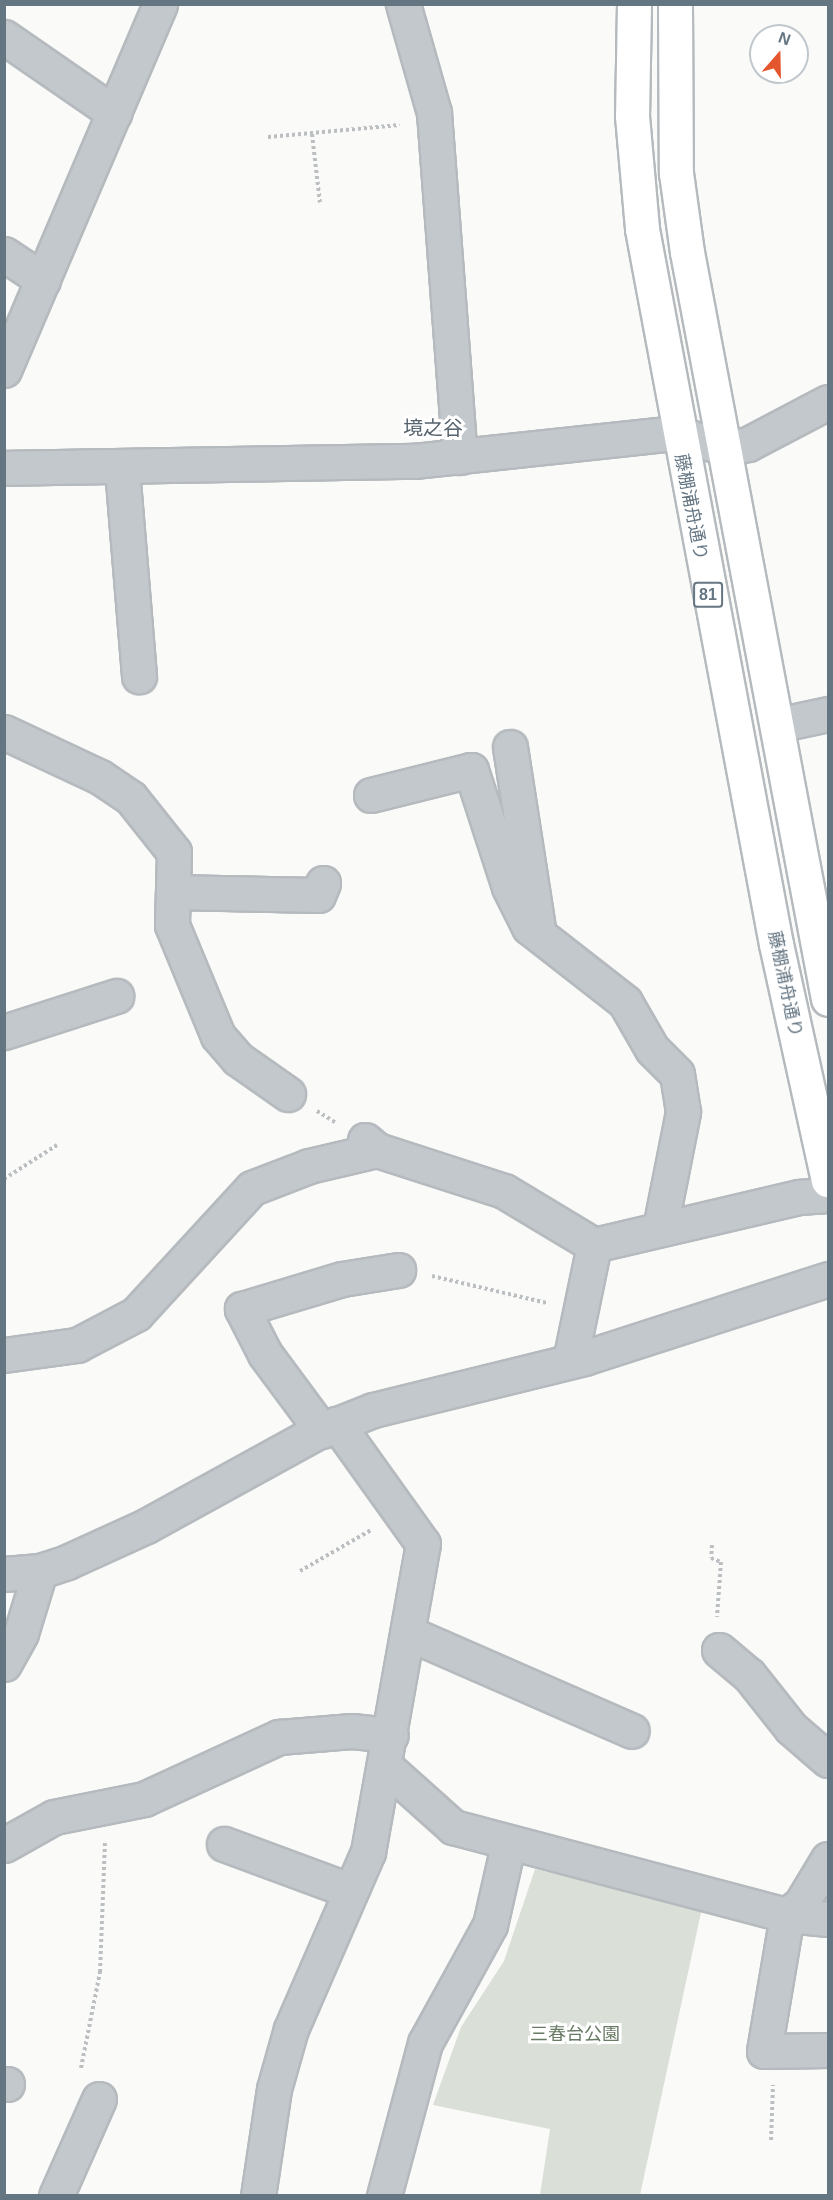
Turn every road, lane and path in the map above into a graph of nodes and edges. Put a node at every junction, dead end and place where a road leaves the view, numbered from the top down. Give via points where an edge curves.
1 (160, 4) edge
2 (403, 4) edge
3 (634, 4) edge
4 (675, 4) edge
5 (4, 38) edge
6 (114, 112) junction
7 (435, 121) junction
8 (312, 134) junction
9 (268, 138) dead end
10 (320, 202) dead end
11 (4, 254) edge
12 (43, 280) junction
13 (4, 370) edge
14 (828, 402) edge
15 (677, 433) junction
16 (724, 448) junction
17 (460, 457) junction
18 (4, 468) edge
19 (122, 469) junction
20 (139, 676) dead end
21 (828, 714) edge
22 (777, 725) junction
23 (4, 732) edge
24 (510, 747) dead end
25 (371, 795) dead end
26 (323, 883) dead end
27 (173, 892) junction
28 (539, 936) junction
29 (116, 996) dead end
30 (828, 999) edge
31 (4, 1032) edge
32 (288, 1094) joint
33 (57, 1145) dead end
34 (371, 1145) junction
35 (4, 1179) edge
36 (828, 1180) edge
37 (828, 1195) edge
38 (660, 1228) junction
39 (594, 1245) junction
40 (398, 1270) joint
41 (828, 1279) edge
42 (580, 1311) junction
43 (4, 1355) edge
44 (570, 1361) junction
45 (329, 1427) junction
46 (400, 1513) junction
47 (712, 1545) dead end
48 (40, 1571) junction
49 (300, 1571) dead end
50 (4, 1574) edge
51 (408, 1633) junction
52 (719, 1650) joint
53 (4, 1664) edge
54 (632, 1731) dead end
55 (391, 1735) junction
56 (828, 1760) edge
57 (386, 1767) junction
58 (105, 1840) dead end
59 (224, 1844) dead end
60 (4, 1845) edge
61 (508, 1845) junction
62 (828, 1859) edge
63 (351, 1891) junction
64 (787, 1915) junction
65 (828, 1919) edge
66 (828, 2050) edge
67 (776, 2051) junction
68 (99, 2099) joint
69 (771, 2140) dead end
70 (56, 2196) edge
71 (258, 2196) edge
72 (384, 2196) edge

1 - 6 street
2 - 7 street
3 - 15 main road, 藤棚浦舟通り / 81 via 632,116 642,229
4 - 16 main road, 81 via 676,173
5 - 6 street
6 - 12 street
7 - 8 path
7 - 17 street
8 - 9 path
8 - 10 path
11 - 12 street
12 - 13 street
14 - 16 street via 748,444
15 - 16 street
15 - 17 street
15 - 36 main road, 藤棚浦舟通り / 81 via 776,944
16 - 22 main road, 81
17 - 19 street
18 - 19 street
19 - 20 street
21 - 22 street
22 - 30 main road, 81
23 - 27 street via 100,777 130,798 174,852
24 - 28 street
25 - 28 street via 471,770 509,887
26 - 27 street via 318,895
27 - 32 street via 172,926 218,1036 238,1059
28 - 38 street via 625,1002 652,1049 677,1074 683,1112
29 - 31 street
32 - 34 path
33 - 35 path
34 - 39 street via 504,1191
34 - 43 street via 252,1188 136,1314 77,1345
37 - 38 street
38 - 39 street
39 - 42 street
40 - 42 path
40 - 45 street via 342,1279 242,1310 265,1354
41 - 44 street
42 - 44 street
44 - 45 street via 437,1390
45 - 46 street
45 - 48 street via 146,1526
46 - 49 path
46 - 51 street via 423,1544
47 - 52 path via 711,1558 721,1562
48 - 50 street
48 - 53 street via 21,1633
51 - 54 street
51 - 55 street
52 - 56 street via 749,1675 791,1728
55 - 57 street
55 - 60 street via 352,1731 279,1737 144,1799 54,1817
57 - 61 street via 453,1827
57 - 63 street via 369,1852
58 - 68 path via 100,1972 80,2074
59 - 63 street
61 - 64 street
61 - 72 street via 490,1925 425,2043
62 - 64 street via 801,1904
63 - 71 street via 291,2029 274,2089
64 - 65 street
64 - 67 street via 764,2051
66 - 67 street
67 - 69 path
68 - 70 street

